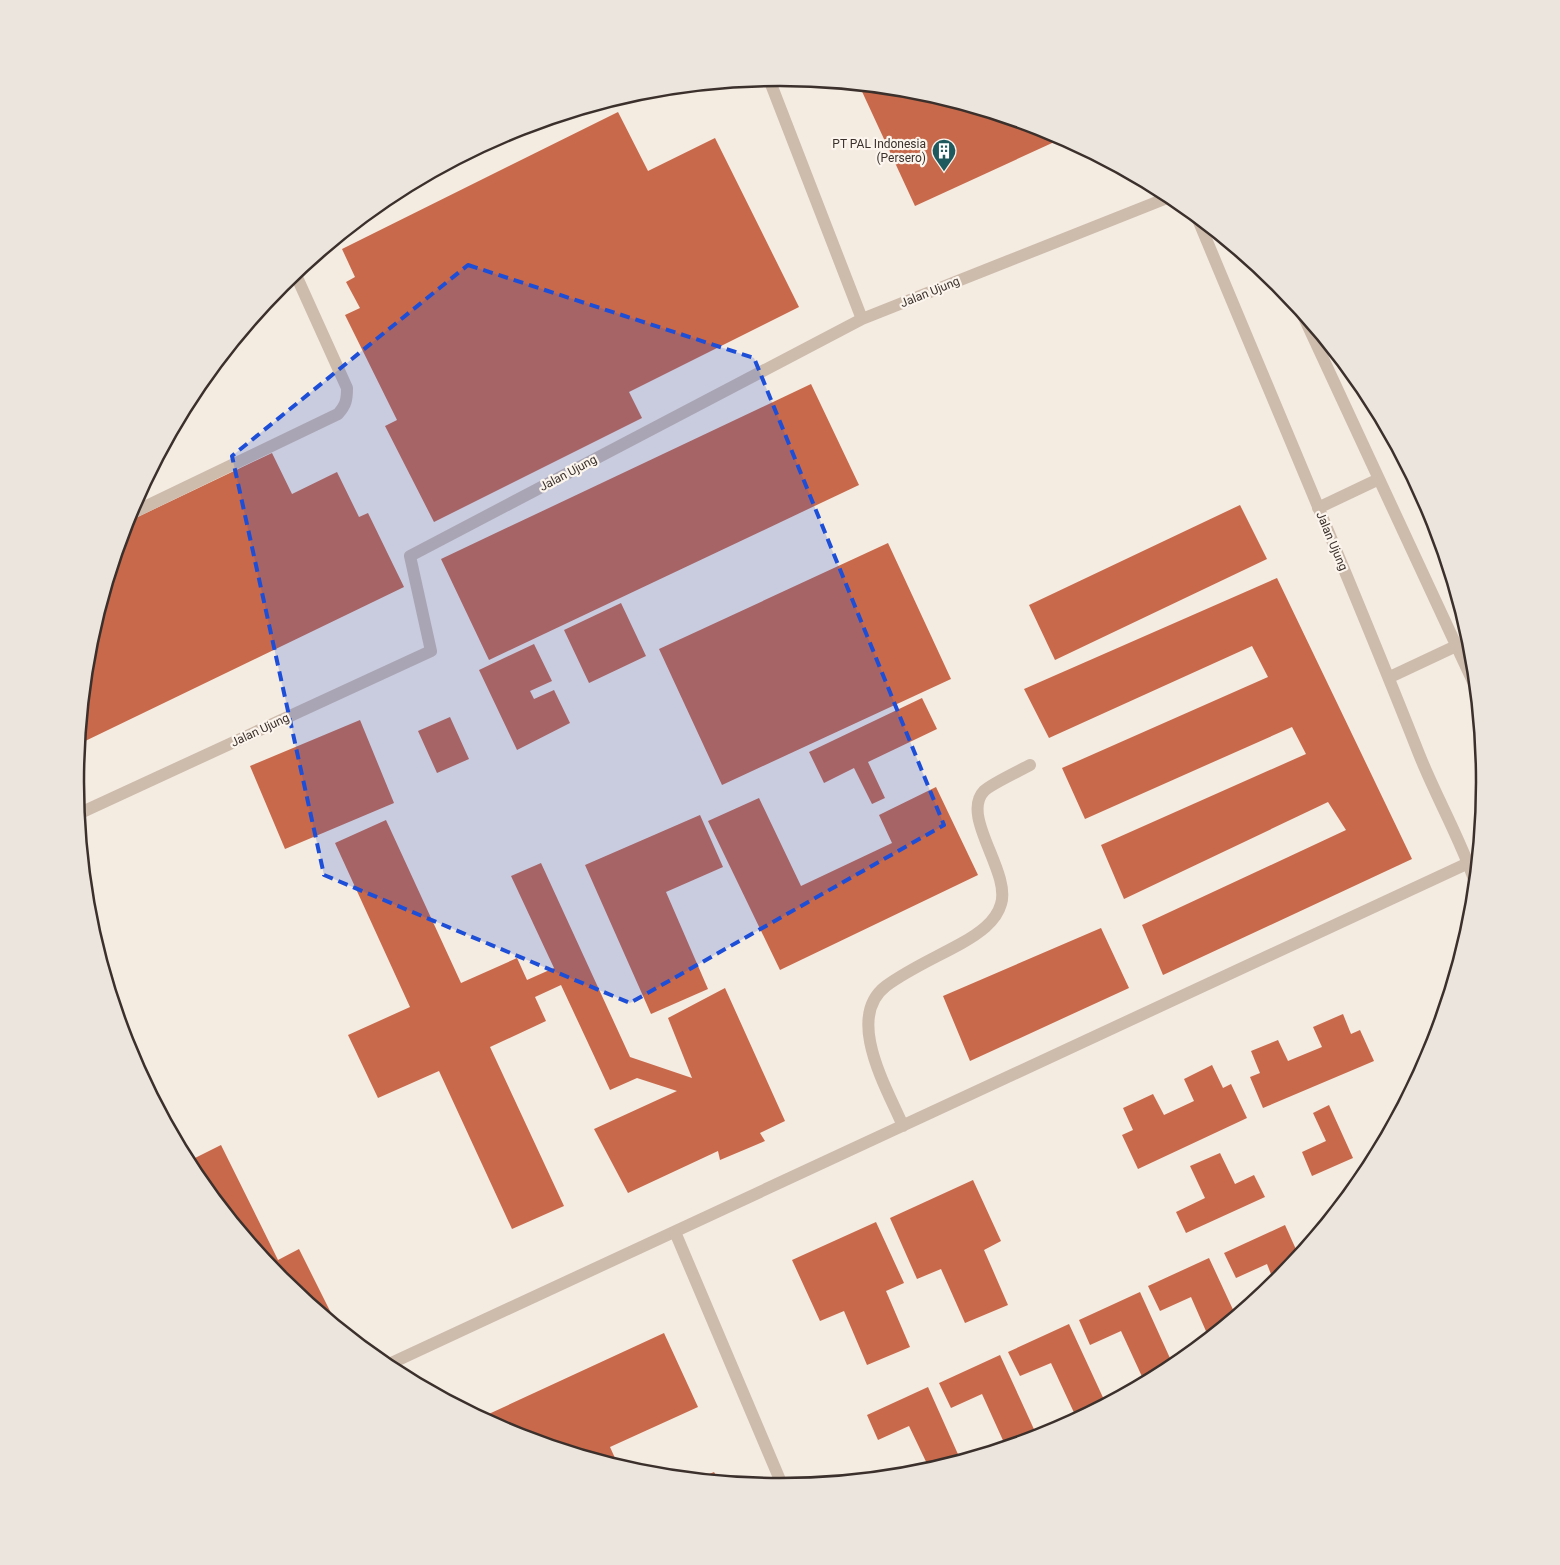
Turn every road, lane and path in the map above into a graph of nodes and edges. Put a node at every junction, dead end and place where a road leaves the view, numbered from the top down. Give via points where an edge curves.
1 (772, 86) edge
2 (1161, 200) edge
3 (1200, 227) edge
4 (298, 280) edge
5 (862, 319) junction
6 (1311, 333) edge
7 (1379, 479) junction
8 (1318, 508) junction
9 (140, 509) edge
10 (1456, 646) junction
11 (1466, 667) edge
12 (1390, 678) junction
13 (1030, 766) dead end
14 (85, 811) edge
15 (1472, 858) edge
16 (1471, 862) edge
17 (903, 1126) junction
18 (675, 1232) junction
19 (394, 1362) edge
20 (780, 1479) edge

1 - 5 street
2 - 5 street, Jalan Ujung
3 - 8 street, Jalan Ujung
4 - 9 street via 347,388 344,408 338,414
5 - 14 street, Jalan Ujung via 410,556 431,651
6 - 7 street
7 - 8 street
7 - 10 street
8 - 12 street, Jalan Ujung
10 - 11 street
10 - 12 street
12 - 15 street, Jalan Ujung via 1420,756
13 - 17 street via 983,792 978,804 979,822 1001,879 1002,903 992,921 972,937 885,987 872,1004 868,1025 871,1051
16 - 17 street
17 - 18 street
18 - 19 street
18 - 20 street

